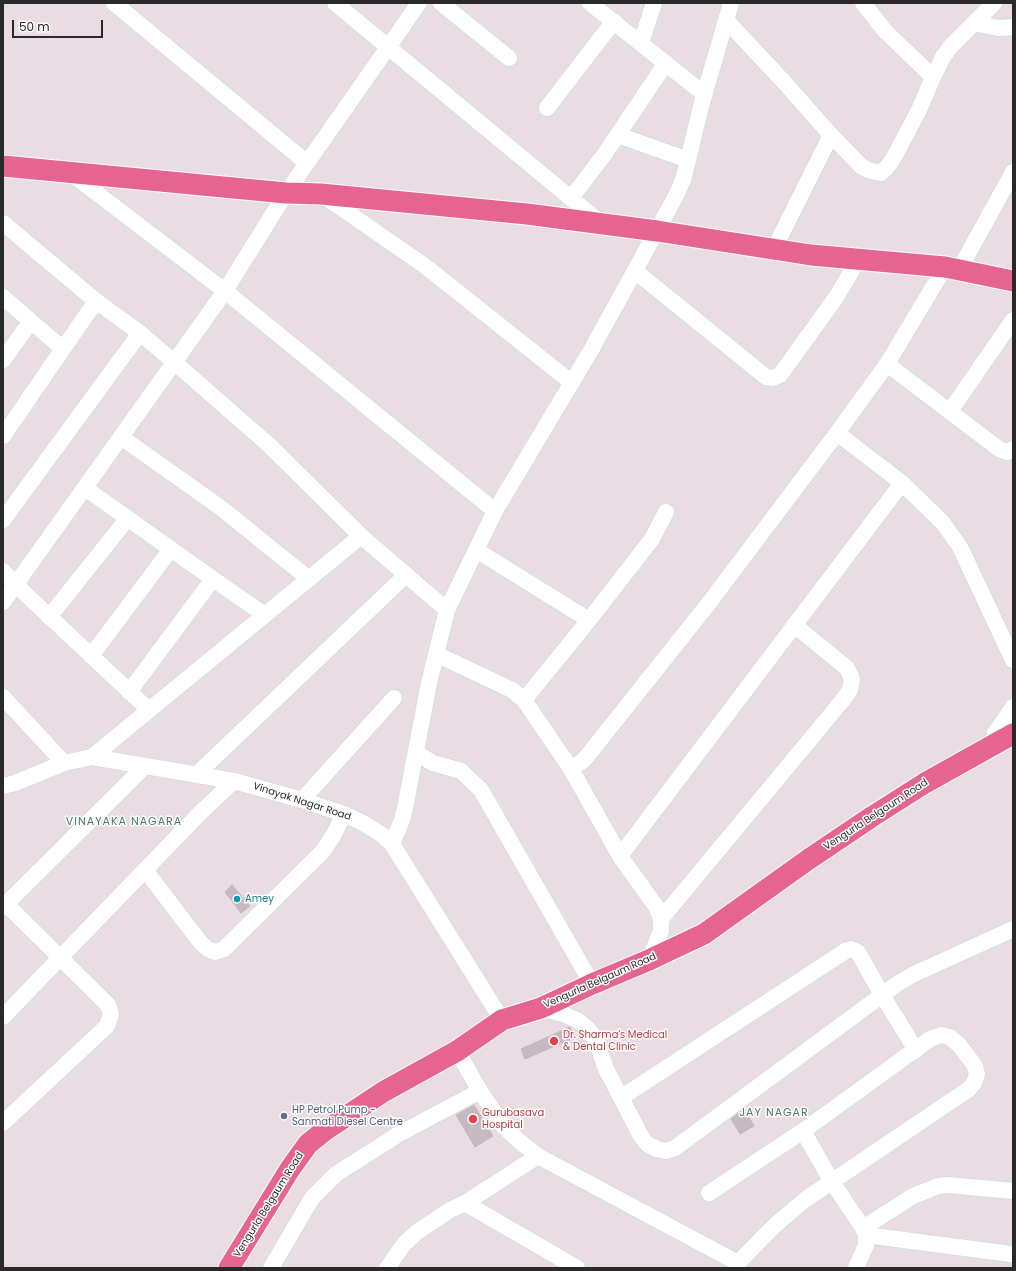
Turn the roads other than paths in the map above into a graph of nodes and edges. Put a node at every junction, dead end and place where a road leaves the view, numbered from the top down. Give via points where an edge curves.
1 (114, 3) edge
2 (335, 3) edge
3 (419, 3) edge
4 (441, 3) edge
5 (654, 3) edge
6 (731, 3) edge
7 (863, 3) edge
8 (994, 3) edge
9 (600, 6) edge
10 (726, 20) junction
11 (614, 22) junction
12 (975, 23) junction
13 (1013, 27) edge
14 (641, 43) junction
15 (389, 47) junction
16 (509, 58) dead end
17 (666, 63) junction
18 (933, 77) junction
19 (704, 94) junction
20 (547, 108) dead end
21 (618, 135) junction
22 (831, 135) junction
23 (688, 160) junction
24 (307, 163) junction
25 (3, 166) edge
26 (69, 172) junction
27 (1013, 172) edge
28 (286, 193) junction
29 (321, 194) junction
30 (571, 198) junction
31 (3, 223) edge
32 (602, 224) junction
33 (657, 230) junction
34 (774, 249) junction
35 (856, 259) junction
36 (952, 269) junction
37 (635, 271) junction
38 (1013, 281) edge
39 (226, 291) junction
40 (3, 297) edge
41 (96, 300) junction
42 (1013, 320) edge
43 (31, 321) junction
44 (140, 333) junction
45 (63, 349) junction
46 (3, 360) edge
47 (174, 362) junction
48 (887, 364) junction
49 (571, 382) junction
50 (950, 411) junction
51 (837, 433) junction
52 (3, 436) edge
53 (121, 437) junction
54 (1013, 449) edge
55 (902, 482) junction
56 (85, 488) junction
57 (495, 511) junction
58 (666, 512) dead end
59 (128, 518) junction
60 (3, 520) edge
61 (361, 536) junction
62 (171, 549) junction
63 (476, 550) junction
64 (3, 571) edge
65 (406, 575) junction
66 (213, 579) junction
67 (309, 579) junction
68 (16, 585) junction
69 (3, 602) edge
70 (447, 610) junction
71 (265, 615) junction
72 (49, 617) junction
73 (589, 620) junction
74 (794, 625) junction
75 (436, 654) junction
76 (91, 656) junction
77 (1013, 660) edge
78 (129, 692) junction
79 (3, 697) edge
80 (394, 698) dead end
81 (524, 700) junction
82 (1013, 707) edge
83 (149, 710) junction
84 (1013, 734) edge
85 (992, 745) junction
86 (416, 753) junction
87 (92, 757) junction
88 (64, 763) junction
89 (145, 766) junction
90 (571, 769) junction
91 (197, 774) junction
92 (234, 781) junction
93 (9, 784) edge
94 (3, 794) edge
95 (302, 800) junction
96 (344, 814) junction
97 (392, 844) junction
98 (620, 856) junction
99 (145, 870) junction
100 (4, 906) edge
101 (661, 919) junction
102 (1013, 929) edge
103 (60, 958) junction
104 (649, 960) junction
105 (592, 984) junction
106 (882, 995) junction
107 (541, 1008) junction
108 (3, 1017) edge
109 (502, 1020) junction
110 (916, 1050) junction
111 (457, 1051) junction
112 (480, 1091) junction
113 (622, 1097) junction
114 (3, 1123) edge
115 (803, 1131) junction
116 (538, 1156) junction
117 (832, 1182) junction
118 (1013, 1191) edge
119 (709, 1193) dead end
120 (465, 1203) junction
121 (865, 1232) junction
122 (1011, 1254) dead end
123 (742, 1266) edge
124 (862, 1267) edge
125 (229, 1268) edge
126 (271, 1268) edge
127 (387, 1268) edge
128 (578, 1268) edge

1 - 24 street
2 - 15 street
3 - 15 street
4 - 16 street
5 - 14 street
6 - 10 street
7 - 18 street via 885,31
8 - 12 street
9 - 11 street
10 - 19 street
10 - 22 street
11 - 14 street
11 - 20 street
12 - 13 street via 998,28
12 - 18 street via 951,46
14 - 17 street
15 - 24 street
15 - 30 street
17 - 19 street
17 - 21 street
18 - 22 street via 893,159 881,173 861,166
19 - 23 street
21 - 23 street
21 - 30 street
22 - 34 street
23 - 33 street via 677,194
24 - 28 street
25 - 26 main road
26 - 28 main road
26 - 39 street
27 - 36 street
28 - 29 main road
28 - 39 street
29 - 32 main road
29 - 49 street via 425,266
30 - 32 street
31 - 41 street
32 - 33 main road
33 - 34 main road
33 - 37 street
34 - 35 main road
35 - 36 main road
35 - 37 street via 835,299 780,375 773,378 766,376
36 - 38 main road
36 - 48 street
37 - 49 street
39 - 47 street
39 - 57 street
40 - 43 street
41 - 44 street
41 - 45 street
42 - 50 street
43 - 45 street
43 - 46 street
44 - 47 street
44 - 60 street
45 - 52 street
47 - 53 street
47 - 61 street via 270,446
48 - 50 street
48 - 51 street
49 - 57 street
50 - 54 street via 999,449 1007,452
51 - 55 street
51 - 90 street via 709,603 584,760
53 - 56 street
53 - 67 street via 221,508
55 - 74 street
55 - 77 street via 943,523 960,547
56 - 59 street
56 - 68 street
57 - 63 street
58 - 73 street via 652,539
59 - 62 street
59 - 72 street
61 - 65 street
61 - 67 street
62 - 66 street
62 - 76 street
63 - 70 street
63 - 73 street
64 - 68 street
65 - 70 street
65 - 91 street
66 - 71 street
66 - 78 street
67 - 71 street
68 - 69 street
68 - 72 street
70 - 75 street
71 - 83 street
72 - 76 street
73 - 81 street
74 - 98 street
74 - 101 street via 847,668 852,678 850,690
75 - 81 street via 512,690
75 - 86 street
76 - 78 street
78 - 83 street
79 - 88 street
80 - 95 street
81 - 90 street
82 - 85 street via 994,733
83 - 87 street
84 - 85 main road, Vengurla Belgaum Road
85 - 104 main road, Vengurla Belgaum Road via 873,816 704,934
86 - 97 street via 402,820
86 - 105 street via 433,763 461,771 481,790
87 - 88 street, Vinayak Nagar Road
87 - 89 street, Vinayak Nagar Road
88 - 93 street, Vinayak Nagar Road
89 - 91 street, Vinayak Nagar Road
89 - 100 street
90 - 98 street
91 - 92 street, Vinayak Nagar Road
92 - 95 street, Vinayak Nagar Road
92 - 99 street
93 - 94 street
95 - 96 street, Vinayak Nagar Road
96 - 97 street, Vinayak Nagar Road via 381,834
96 - 99 street via 323,851 224,949 215,952 201,943
97 - 109 street, Vinayak Nagar Road
98 - 101 street via 657,908
99 - 103 street
100 - 103 street
101 - 104 street via 662,931
102 - 106 street via 912,975
103 - 108 street
103 - 114 street via 108,1005 111,1014 107,1026
104 - 105 main road, Vengurla Belgaum Road
105 - 107 main road, Vengurla Belgaum Road
106 - 110 street
106 - 113 street via 858,952 855,949 847,950
106 - 113 street via 675,1148 666,1151 648,1144 641,1136
107 - 109 main road, Vengurla Belgaum Road
107 - 113 street via 577,1020 588,1030 595,1038 606,1068
109 - 111 main road, Vengurla Belgaum Road
110 - 115 street
110 - 117 street via 930,1038 941,1035 950,1037 975,1066 977,1074 974,1083 969,1089
111 - 112 street
111 - 125 main road, Vengurla Belgaum Road via 383,1092 308,1144
112 - 116 street via 504,1127
112 - 126 street via 399,1134 336,1174 312,1198
115 - 117 street
115 - 119 street
116 - 120 street
116 - 123 street
117 - 121 street
117 - 123 street via 806,1199 773,1227
118 - 121 street via 938,1186 913,1196
120 - 127 street via 417,1232 404,1244
120 - 128 street
121 - 122 street
121 - 124 street via 866,1245

